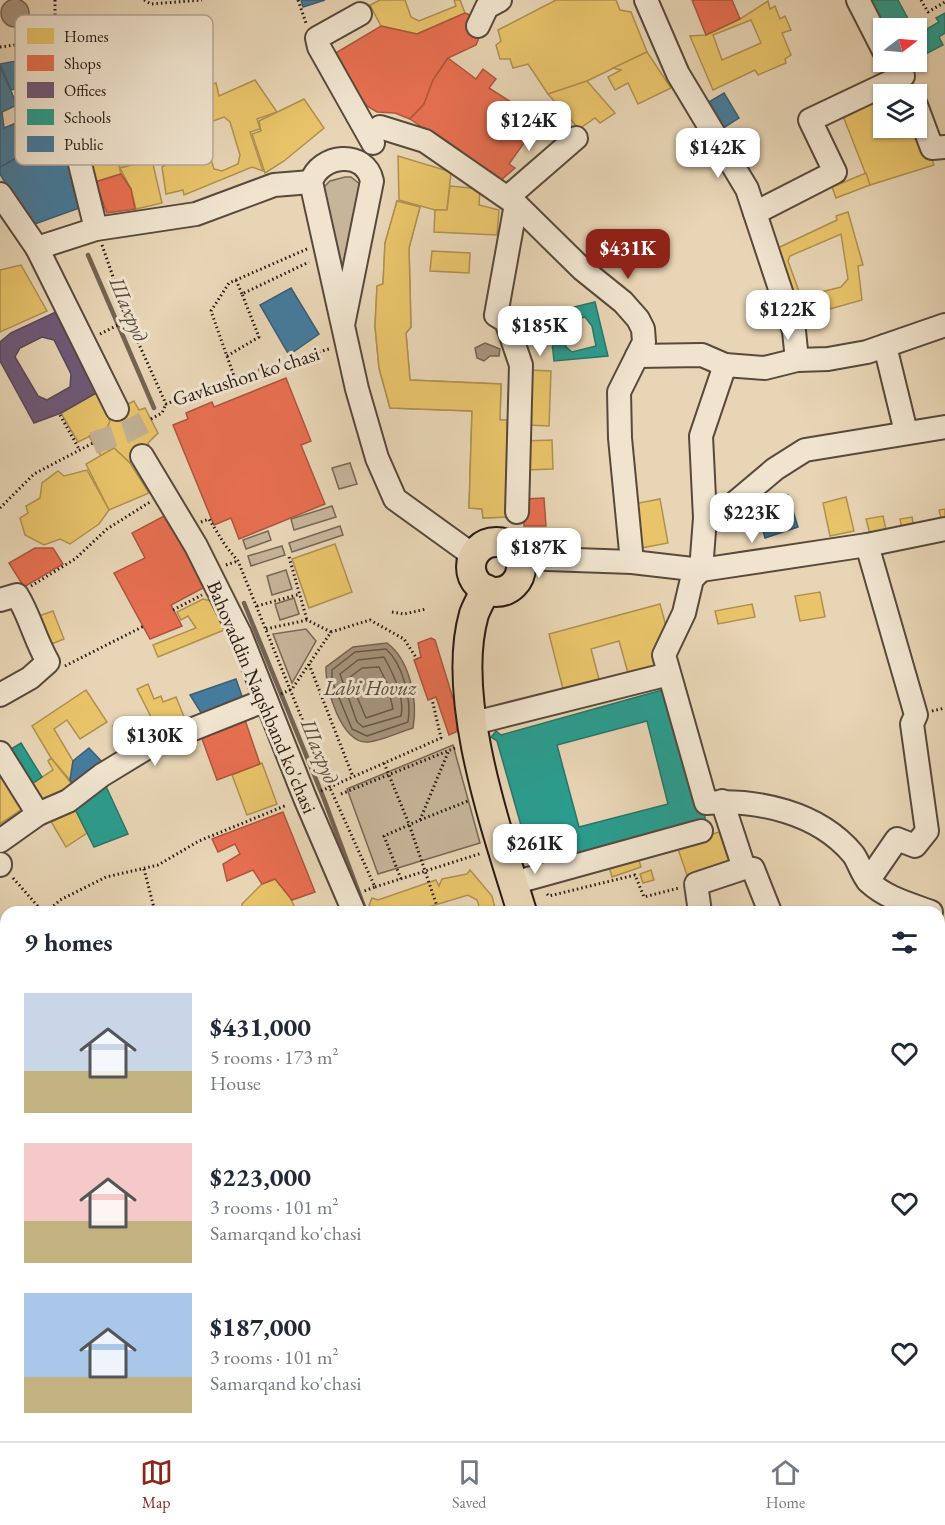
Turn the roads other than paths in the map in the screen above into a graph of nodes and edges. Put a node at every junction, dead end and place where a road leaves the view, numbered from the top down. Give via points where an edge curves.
1 (500, 0) edge
2 (646, 0) edge
3 (858, 0) edge
4 (362, 15) edge
5 (478, 26) dead end
6 (873, 29) edge
7 (902, 77) edge
8 (927, 135) edge
9 (576, 138) dead end
10 (945, 147) edge
11 (80, 165) edge
12 (311, 182) junction
13 (0, 194) edge
14 (512, 200) junction
15 (755, 213) junction
16 (96, 230) junction
17 (37, 248) junction
18 (945, 325) edge
19 (345, 334) junction
20 (885, 346) junction
21 (637, 356) junction
22 (797, 360) junction
23 (725, 365) junction
24 (117, 409) dead end
25 (945, 427) edge
26 (906, 432) junction
27 (142, 456) dead end
28 (517, 512) dead end
29 (705, 518) junction
30 (945, 529) edge
31 (867, 545) junction
32 (474, 556) junction
33 (520, 558) junction
34 (632, 562) junction
35 (701, 570) junction
36 (486, 589) junction
37 (8, 598) edge
38 (669, 674) junction
39 (0, 695) edge
40 (277, 695) junction
41 (486, 720) dead end
42 (0, 753) edge
43 (722, 801) junction
44 (38, 814) junction
45 (701, 831) dead end
46 (934, 836) edge
47 (0, 841) edge
48 (744, 868) junction
49 (521, 881) junction
50 (868, 881) junction
51 (352, 906) edge
52 (522, 906) edge
53 (699, 906) edge
54 (768, 906) edge
55 (916, 906) edge

1 - 5 street via 487,7
2 - 15 street via 678,74 747,189
3 - 6 street
4 - 14 street via 317,38 376,135 425,141
7 - 15 street via 810,120 835,172
8 - 10 street via 932,148
9 - 14 street
11 - 16 street
12 - 16 street via 274,185 196,214
12 - 19 street
12 - 19 street via 324,165 350,158 362,161 370,171 372,181
13 - 17 street
14 - 21 street via 638,319 644,342
14 - 28 street via 496,315 506,321 521,364
15 - 22 street via 794,331
16 - 17 street
17 - 24 street
18 - 20 street
19 - 32 street via 368,430 395,499
20 - 22 street via 838,357
20 - 26 street
21 - 23 street via 702,354
21 - 34 street via 619,392
22 - 23 street via 765,368
23 - 29 street via 701,436
25 - 26 street
26 - 29 street via 805,450 730,507
27 - 40 street, Bahovaddin Naqshband ko'chasi
29 - 35 street
30 - 31 street
31 - 35 street
31 - 46 street via 916,715 912,724 927,831
32 - 33 main road via 480,548 498,542 515,550
32 - 36 main road via 473,575
33 - 34 street
33 - 36 main road via 519,577 513,585 505,590
34 - 35 street
35 - 38 street via 692,579 684,613 664,655
36 - 49 main road via 474,614 470,638 469,703 482,768
37 - 39 street via 25,609 36,642 48,662
38 - 41 street
38 - 43 street via 706,803
40 - 44 street via 148,747 68,801
40 - 51 street, Bahovaddin Naqshband ko'chasi
42 - 44 street
43 - 48 street
43 - 50 street via 768,805 800,816 852,854
44 - 47 street
45 - 49 street
46 - 50 street via 915,846 897,839
48 - 53 street via 696,884
48 - 54 street via 753,869
49 - 52 main road
50 - 55 street via 888,895

